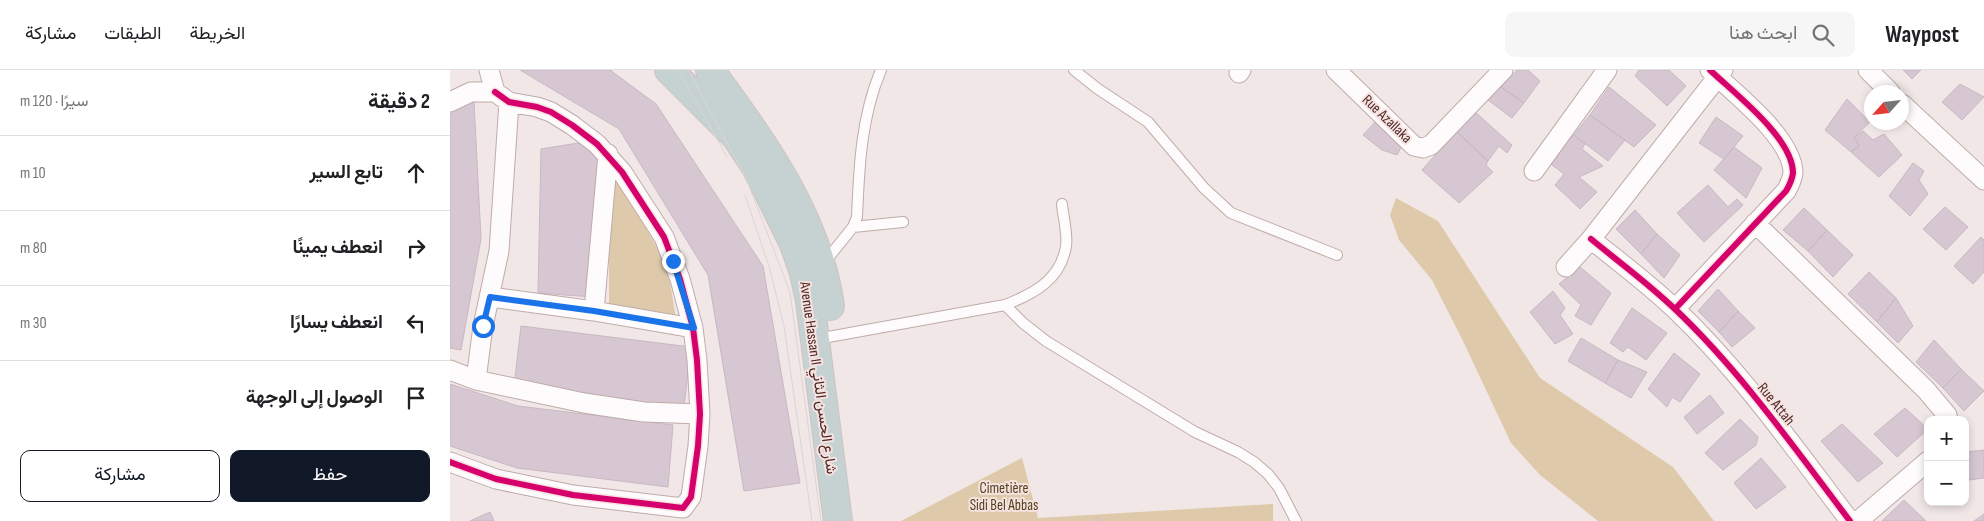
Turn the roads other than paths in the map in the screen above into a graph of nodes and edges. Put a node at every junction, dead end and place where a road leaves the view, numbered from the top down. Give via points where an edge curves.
1 (489, 70) edge
2 (669, 70) edge
3 (710, 70) edge
4 (881, 70) edge
5 (1074, 70) edge
6 (1336, 70) edge
7 (1503, 70) edge
8 (1608, 70) edge
9 (1868, 70) edge
10 (1717, 72) edge
11 (1883, 85) edge
12 (502, 97) junction
13 (450, 102) edge
14 (1909, 110) edge
15 (608, 154) junction
16 (1534, 171) dead end
17 (1984, 180) edge
18 (1062, 204) dead end
19 (903, 222) dead end
20 (1754, 224) junction
21 (853, 227) junction
22 (1591, 239) junction
23 (1337, 255) dead end
24 (822, 266) junction
25 (1566, 267) dead end
26 (490, 297) junction
27 (1005, 305) junction
28 (1675, 309) junction
29 (594, 311) junction
30 (694, 328) junction
31 (824, 338) junction
32 (450, 370) edge
33 (476, 380) junction
34 (700, 414) junction
35 (1947, 416) edge
36 (450, 462) edge
37 (1924, 464) edge
38 (838, 521) edge
39 (854, 521) edge
40 (1296, 521) edge
41 (1850, 521) edge
42 (1858, 521) edge

1 - 12 street
2 - 31 highway, Avenue Hassan II شارع الحسن الثاني via 736,136 756,167 794,244
3 - 24 highway, Avenue Hassan II شارع الحسن الثاني via 774,160 809,228
4 - 21 lane via 860,146 857,218
5 - 23 lane via 1148,122 1204,188 1230,213
6 - 7 street, Rue Azallaka via 1414,146 1423,148 1431,145
8 - 16 street
9 - 11 street
10 - 20 street via 1774,131 1786,150 1793,174 1786,191
10 - 22 street
12 - 13 street via 471,92
12 - 15 street via 552,112
12 - 26 street via 499,251
14 - 17 street
15 - 29 street
15 - 30 street via 664,237
18 - 27 lane via 1066,245 1060,266 1047,283
19 - 21 lane
20 - 28 street
20 - 35 street via 1926,390
21 - 24 lane
22 - 25 street
22 - 28 street, Rue Attah
24 - 31 highway, Avenue Hassan II شارع الحسن الثاني via 829,303
26 - 29 street
26 - 33 street
27 - 31 lane
27 - 40 lane via 1046,341 1195,432 1254,462 1279,488
28 - 41 street, Rue Attah via 1762,406
29 - 30 street
30 - 34 street
31 - 38 highway, Avenue Hassan II شارع الحسن الثاني
31 - 39 highway, Avenue Hassan II شارع الحسن الثاني
32 - 33 street
33 - 34 street via 584,403 644,412
34 - 36 street via 691,497 683,508 573,495 496,479
37 - 42 street

